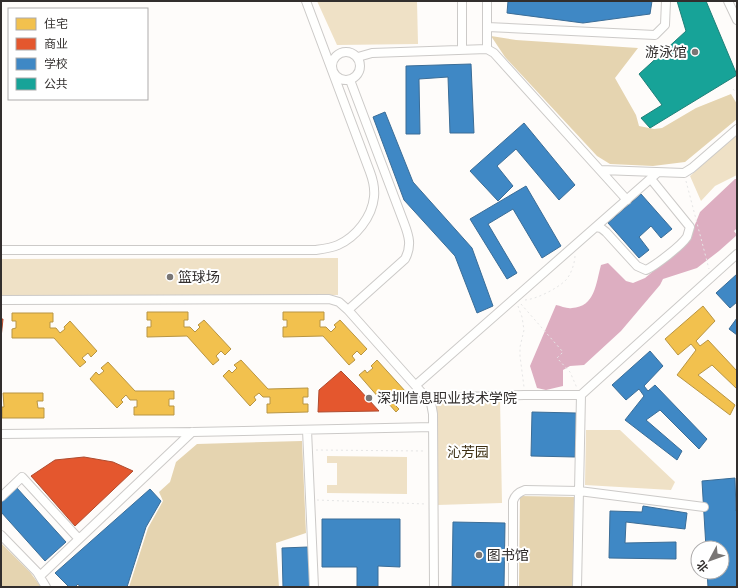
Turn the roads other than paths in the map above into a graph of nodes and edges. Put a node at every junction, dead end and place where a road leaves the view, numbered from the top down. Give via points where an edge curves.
1 (306, 1) edge
2 (462, 1) edge
3 (487, 1) edge
4 (666, 1) edge
5 (728, 1) edge
6 (737, 20) edge
7 (487, 27) junction
8 (462, 50) junction
9 (487, 50) junction
10 (358, 57) junction
11 (332, 70) junction
12 (350, 80) junction
13 (737, 129) edge
14 (601, 170) junction
15 (657, 173) junction
16 (651, 178) junction
17 (627, 200) junction
18 (596, 227) junction
19 (1, 250) edge
20 (737, 254) edge
21 (1, 300) edge
22 (348, 310) junction
23 (416, 385) junction
24 (581, 395) junction
25 (428, 398) junction
26 (433, 427) junction
27 (307, 430) junction
28 (192, 432) junction
29 (1, 434) edge
30 (579, 491) junction
31 (1, 497) edge
32 (704, 507) dead end
33 (1, 535) edge
34 (79, 539) junction
35 (40, 576) junction
36 (46, 587) edge
37 (314, 587) edge
38 (434, 587) edge
39 (513, 587) edge
40 (577, 587) edge

1 - 11 street
2 - 8 street
3 - 7 street
4 - 7 street via 665,24 655,35
5 - 6 street
7 - 9 street
8 - 9 street
8 - 10 street via 372,53
9 - 14 street via 494,54
10 - 11 street via 346,51 337,54 332,61
10 - 12 street via 360,70
11 - 12 street via 337,78
11 - 19 street via 374,184 374,196 368,216 347,240 338,245 316,250
12 - 22 street via 404,223 410,247 405,259
13 - 15 street via 684,173
14 - 15 street
14 - 17 street
15 - 16 street
16 - 17 street
16 - 18 street via 690,227 686,237 667,256 646,270 637,266 606,232
17 - 18 street
18 - 23 street
20 - 24 street
21 - 22 street via 329,299 339,302
22 - 23 street
23 - 25 street
24 - 25 street
24 - 30 street
25 - 26 street via 433,408
26 - 27 street
26 - 38 street
27 - 28 street
27 - 37 street
28 - 29 street
28 - 34 street
30 - 32 street
30 - 39 street via 525,490 515,497
30 - 40 street
31 - 34 street via 22,477
33 - 35 street
34 - 35 street
35 - 36 street

